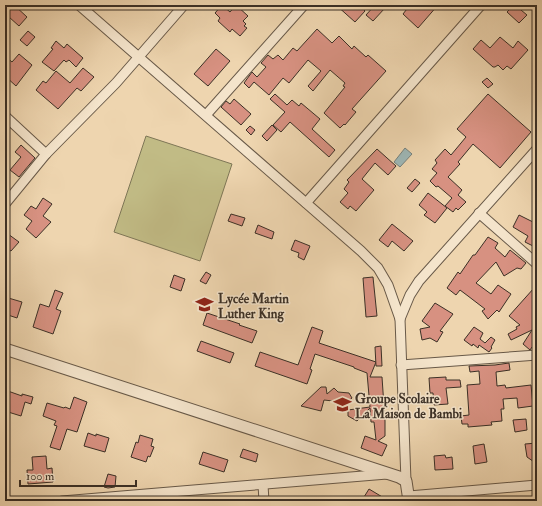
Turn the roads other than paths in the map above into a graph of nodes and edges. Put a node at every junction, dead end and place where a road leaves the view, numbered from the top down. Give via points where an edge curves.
1 (79, 5) edge
2 (184, 5) edge
3 (304, 5) edge
4 (481, 5) edge
5 (138, 56) junction
6 (5, 116) edge
7 (206, 116) junction
8 (537, 149) edge
9 (46, 154) junction
10 (306, 203) junction
11 (5, 204) edge
12 (479, 213) junction
13 (537, 264) edge
14 (400, 319) junction
15 (5, 349) edge
16 (537, 355) edge
17 (401, 365) junction
18 (389, 474) junction
19 (406, 481) junction
20 (263, 485) junction
21 (537, 485) edge
22 (409, 498) edge
23 (62, 501) edge
24 (264, 501) edge

1 - 5 street
2 - 5 street
3 - 7 street
4 - 10 street
5 - 7 street
5 - 9 street via 116,83
6 - 9 street
7 - 10 street
8 - 12 street
9 - 11 street
10 - 14 street via 378,268 388,285
12 - 13 street
12 - 14 street via 419,280
14 - 17 street
15 - 18 street
16 - 17 street
17 - 19 street
18 - 19 street
18 - 20 street
19 - 22 street
20 - 23 street
20 - 24 street
21 - 22 street

